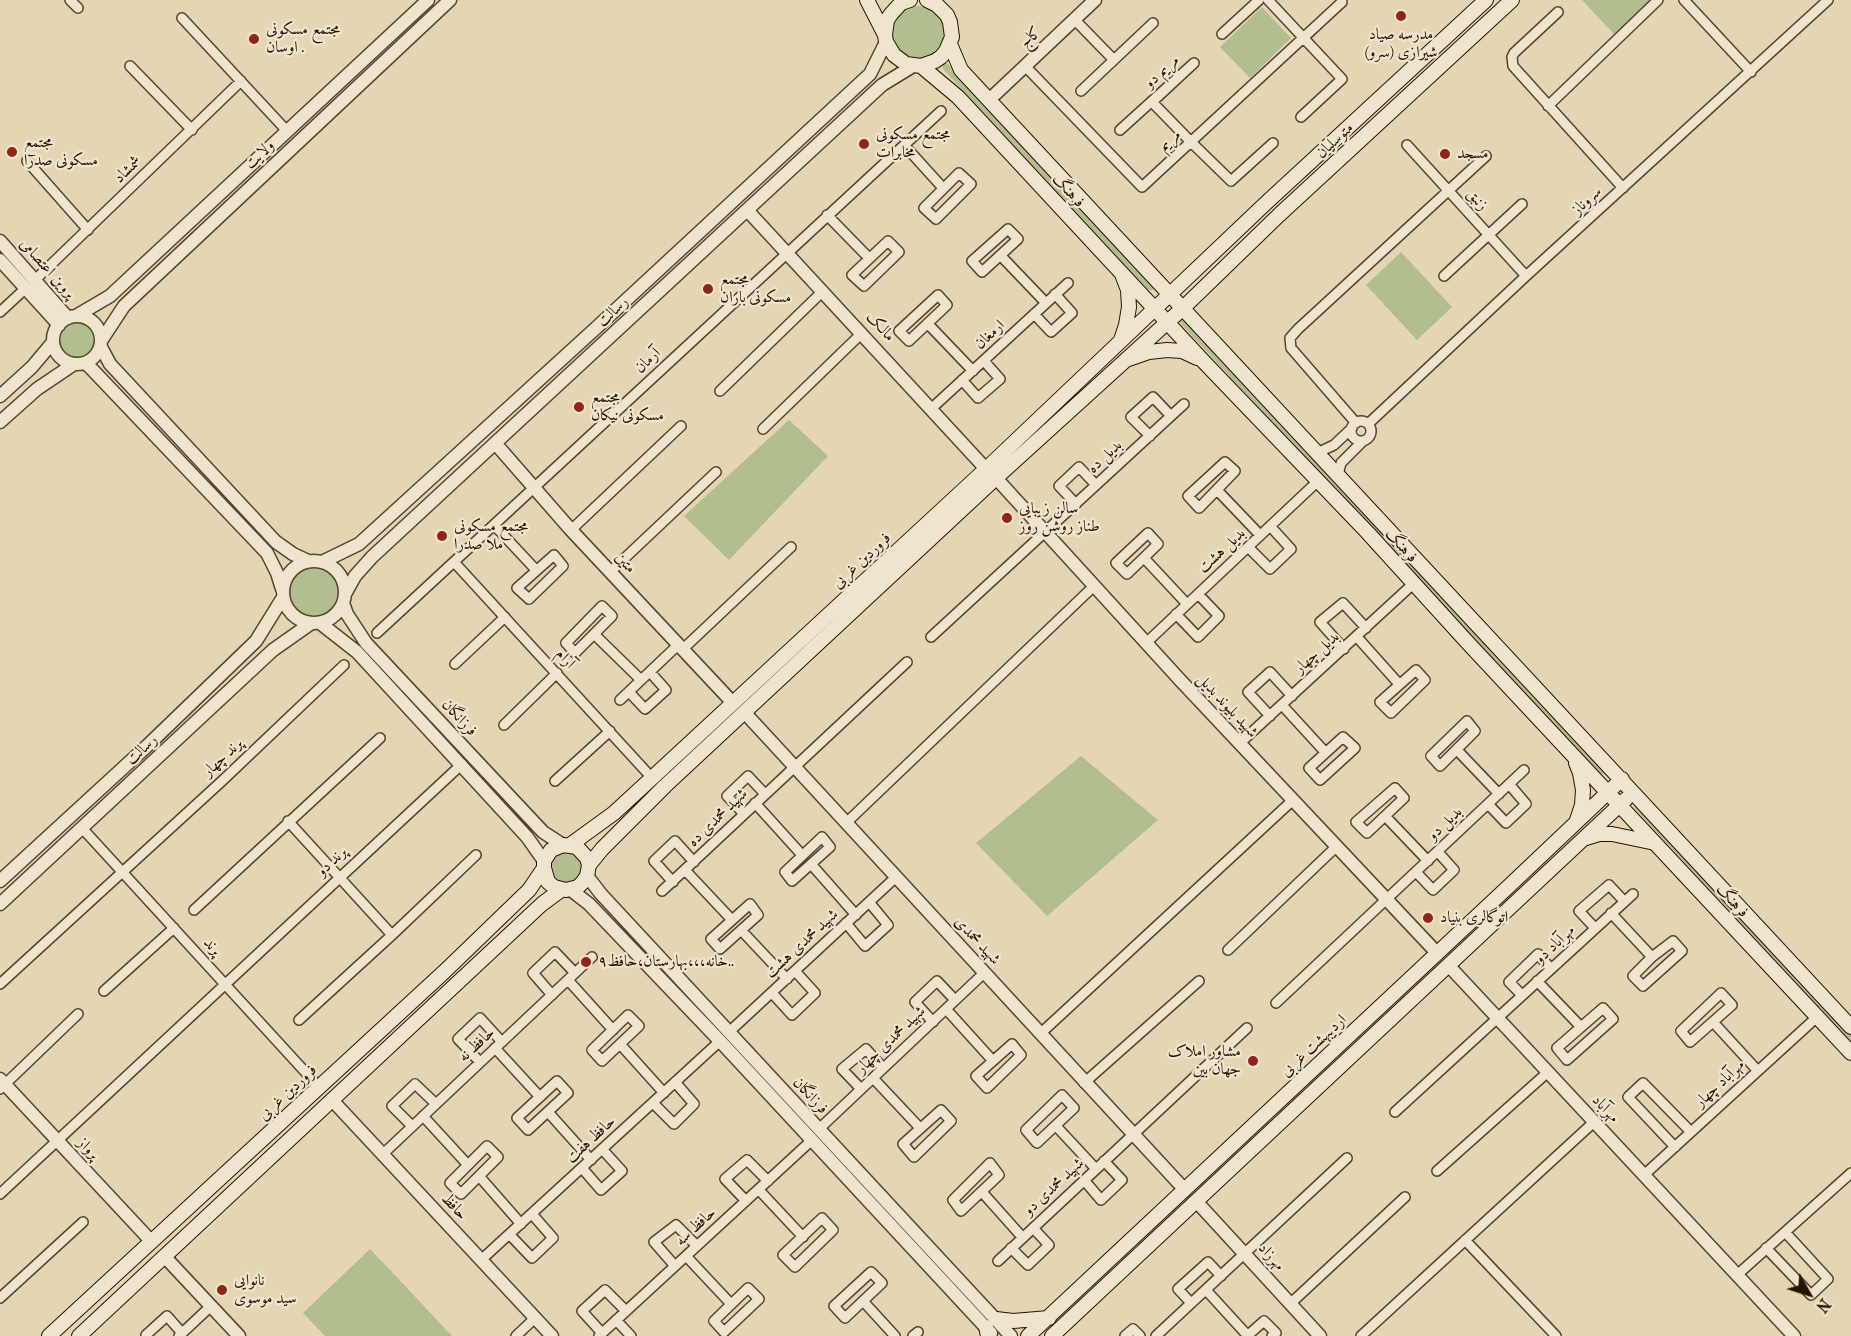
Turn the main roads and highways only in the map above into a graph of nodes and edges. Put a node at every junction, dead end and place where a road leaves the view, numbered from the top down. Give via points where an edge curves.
1 (867, 0) edge
2 (909, 0) edge
3 (927, 0) edge
4 (1485, 0) edge
5 (1512, 0) edge
6 (886, 39) junction
7 (950, 45) junction
8 (917, 66) junction
9 (1266, 203) junction
10 (1280, 215) junction
11 (1120, 270) junction
12 (1170, 295) junction
13 (1183, 308) junction
14 (1155, 309) junction
15 (1167, 322) junction
16 (1121, 341) junction
17 (1124, 361) junction
18 (1206, 363) junction
19 (991, 473) junction
20 (1573, 756) junction
21 (1622, 779) junction
22 (1634, 792) junction
23 (1608, 793) junction
24 (1620, 805) junction
25 (1575, 824) junction
26 (1586, 837) junction
27 (1657, 844) junction
28 (567, 845) junction
29 (544, 864) junction
30 (588, 870) junction
31 (566, 890) junction
32 (1851, 1027) edge
33 (1851, 1053) edge
34 (1310, 1072) junction
35 (1322, 1084) junction
36 (1049, 1318) junction
37 (991, 1330) edge
38 (1056, 1334) edge
39 (50, 1336) edge
40 (79, 1336) edge
41 (1028, 1336) edge

1 - 6 main road
2 - 6 main road via 891,14 885,27
3 - 7 main road via 947,15 952,30
4 - 9 main road, متوسلیان
5 - 10 main road, متوسلیان
6 - 8 main road, فرهنگ via 899,60
7 - 8 main road via 935,62
7 - 12 main road, فرهنگ via 961,70
8 - 11 main road, فرهنگ via 958,97
9 - 10 main road
9 - 12 main road, متوسلیان
10 - 13 main road, متوسلیان
11 - 14 main road, فرهنگ
11 - 16 main road via 1128,290 1129,307
12 - 13 main road, فرهنگ
12 - 14 main road, فروردین غربی
13 - 15 main road, فروردین غربی
13 - 21 main road, فرهنگ
14 - 15 main road, فرهنگ
14 - 16 main road, فروردین غربی
15 - 17 main road, فروردین غربی
15 - 18 main road, فرهنگ
16 - 19 main road, فروردین غربی
17 - 18 main road via 1167,350 1182,351
17 - 19 main road, فروردین غربی
18 - 20 main road, فرهنگ
19 - 28 main road, فروردین غربی via 614,813
19 - 30 main road, فروردین غربی via 665,786 602,849
20 - 23 main road, فرهنگ
20 - 25 main road via 1583,790
21 - 22 main road, فرهنگ
21 - 23 main road, اردیبهشت غربی
22 - 24 main road, اردیبهشت غربی
22 - 32 main road, فرهنگ
23 - 24 main road, فرهنگ
23 - 25 main road, اردیبهشت غربی
24 - 26 main road, اردیبهشت غربی
24 - 27 main road, فرهنگ
25 - 34 main road, اردیبهشت غربی
26 - 27 main road via 1612,834
26 - 35 main road, اردیبهشت غربی
27 - 33 main road, فرهنگ
28 - 29 main road via 551,850
28 - 30 main road via 583,852
29 - 31 main road via 548,882
29 - 39 main road, فروردین غربی via 529,890 444,972
30 - 31 main road via 584,882
31 - 40 main road via 542,904
34 - 35 main road
34 - 36 main road, اردیبهشت غربی
35 - 38 main road, اردیبهشت غربی
36 - 37 main road via 1013,1321
36 - 41 main road, اردیبهشت غربی

